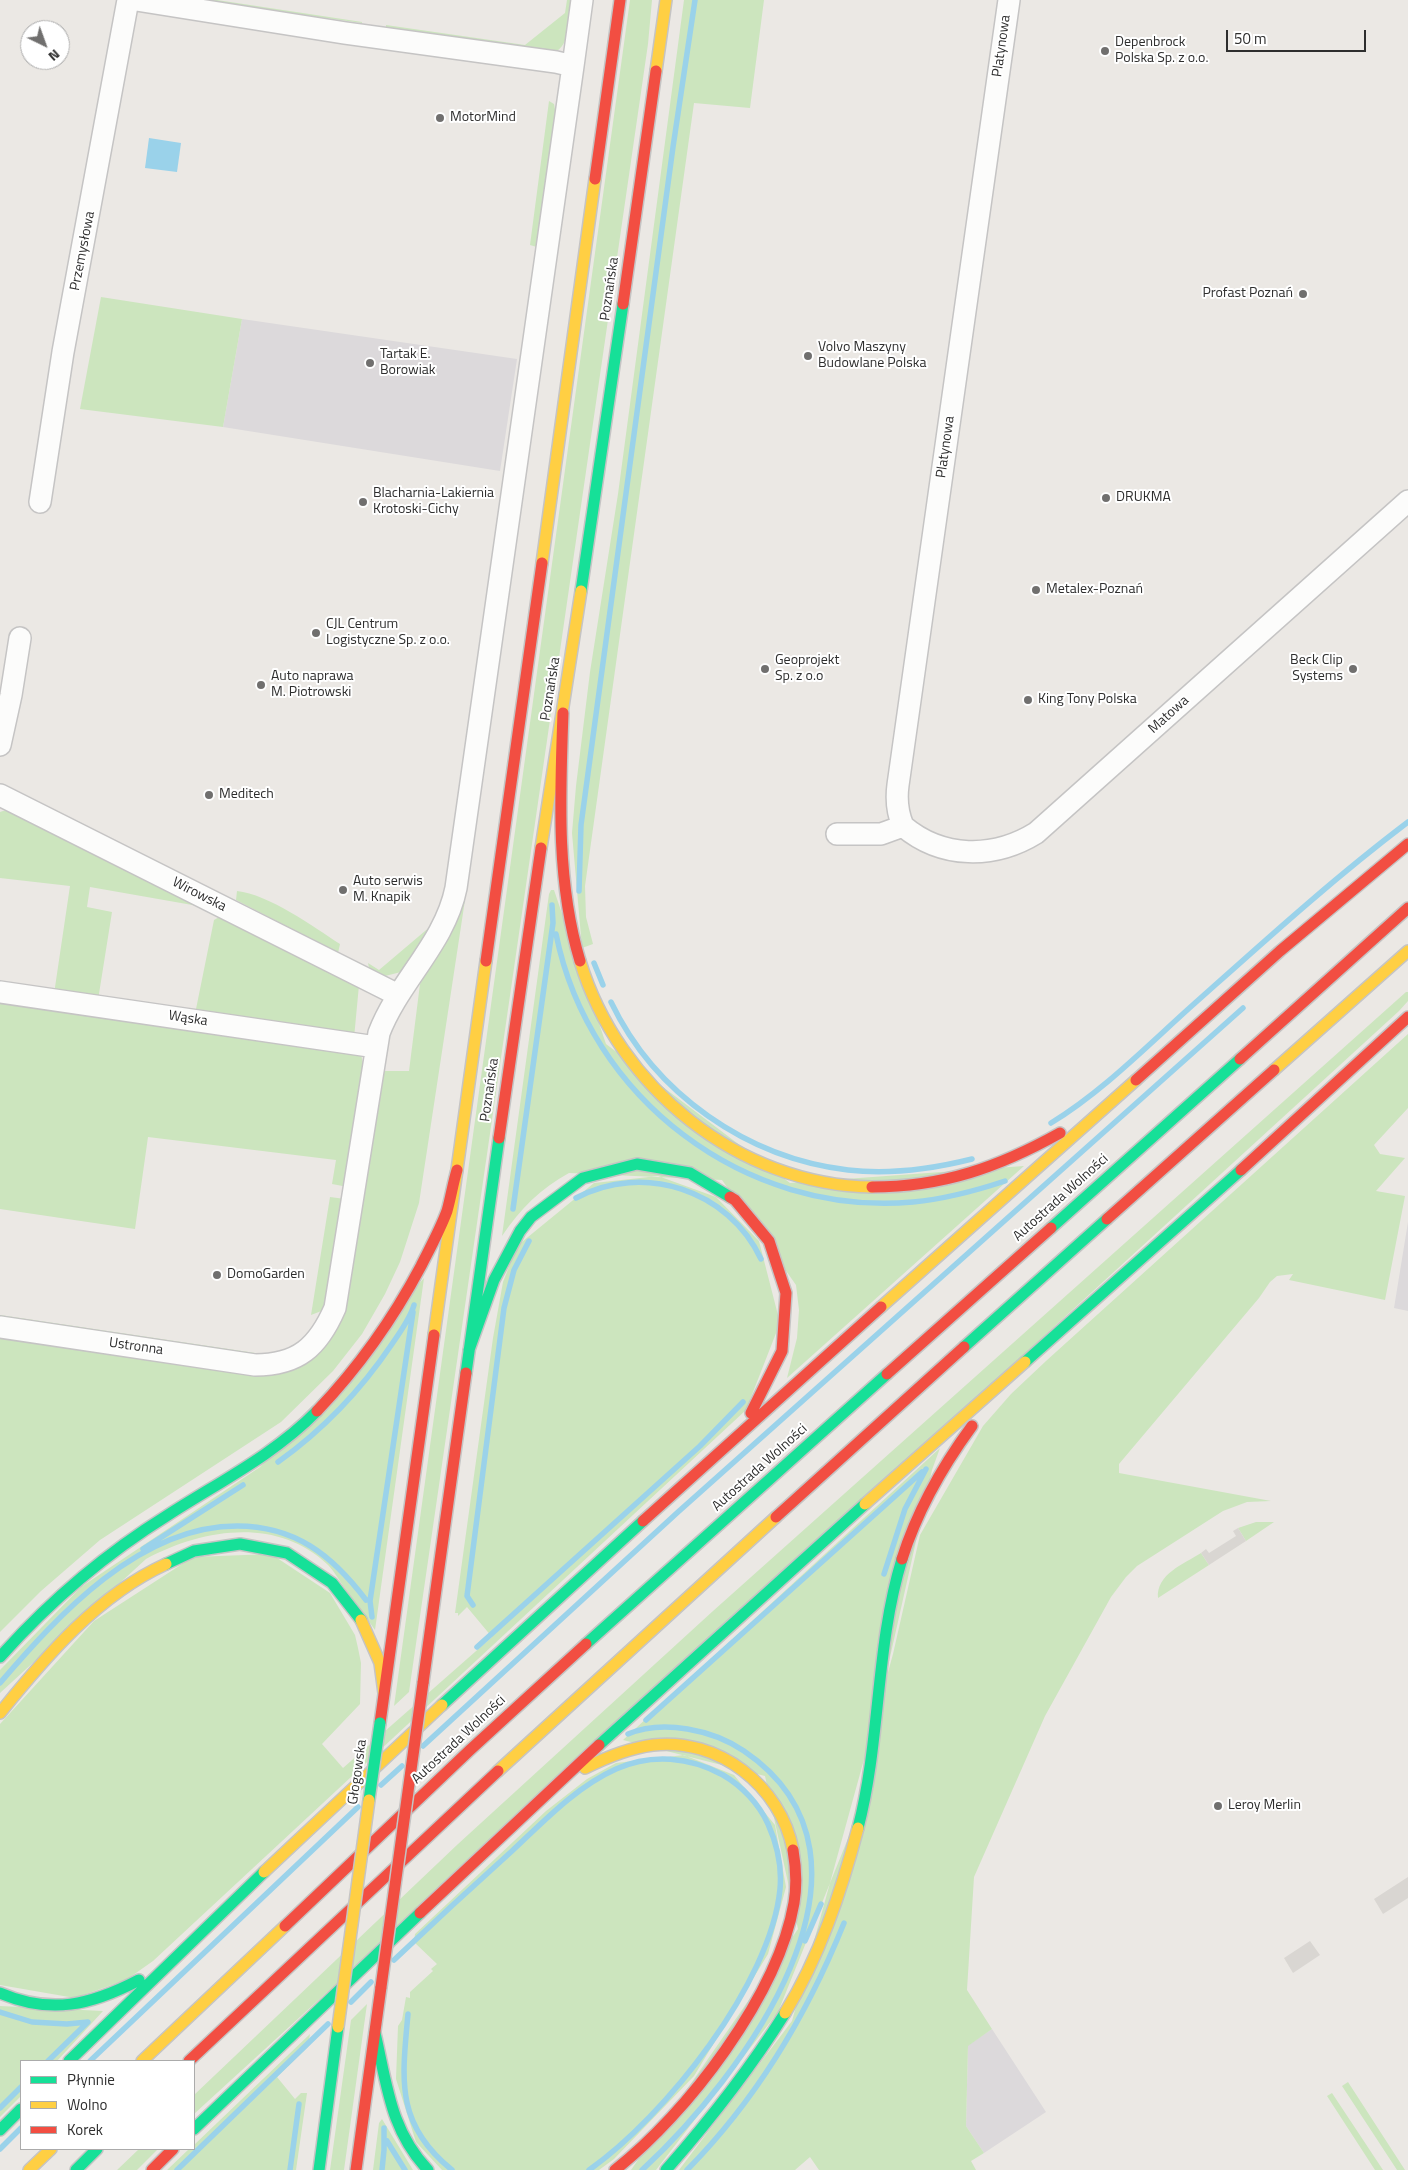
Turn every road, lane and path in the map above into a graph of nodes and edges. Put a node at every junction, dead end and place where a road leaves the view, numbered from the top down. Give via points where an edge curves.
1 (128, 0) edge
2 (136, 0) edge
3 (582, 0) edge
4 (620, 0) edge
5 (666, 0) edge
6 (1009, 0) edge
7 (573, 66) junction
8 (1408, 501) edge
9 (40, 502) dead end
10 (20, 638) dead end
11 (562, 713) junction
12 (0, 745) edge
13 (0, 795) edge
14 (903, 826) junction
15 (837, 834) dead end
16 (1408, 844) edge
17 (1408, 908) edge
18 (1408, 952) edge
19 (0, 992) edge
20 (398, 996) junction
21 (1408, 1017) edge
22 (376, 1047) junction
23 (1116, 1097) junction
24 (457, 1170) junction
25 (0, 1327) edge
26 (468, 1350) junction
27 (1014, 1374) junction
28 (428, 1378) joint
29 (711, 1460) junction
30 (0, 1657) edge
31 (384, 1693) junction
32 (0, 1713) edge
33 (543, 1797) junction
34 (174, 1957) junction
35 (0, 1993) edge
36 (375, 2034) junction
37 (70, 2060) edge
38 (143, 2060) edge
39 (190, 2060) edge
40 (20, 2110) edge
41 (195, 2128) edge
42 (0, 2130) edge
43 (50, 2150) edge
44 (96, 2150) edge
45 (172, 2150) edge
46 (30, 2170) edge
47 (76, 2170) edge
48 (152, 2170) edge
49 (319, 2170) edge
50 (356, 2170) edge
51 (428, 2170) edge
52 (615, 2170) edge
53 (666, 2170) edge

1 - 9 street, Przemysłowa via 63,352
2 - 7 street
3 - 7 street
4 - 24 main road, Poznańska
5 - 11 main road, Poznańska
6 - 14 street, Platynowa via 896,799
7 - 20 street via 456,888 446,922
8 - 14 street, Matowa via 1036,833 1006,848 976,852 933,843
10 - 12 street
11 - 23 main road via 559,811 565,888 571,928 586,979 608,1029 638,1072 676,1112 701,1131 754,1160 807,1178 838,1185 900,1187 957,1178 1010,1160 1067,1130
11 - 26 main road, Poznańska
13 - 20 street, Wirowska
14 - 15 street via 881,834
16 - 23 main road via 1328,910
17 - 38 main road, Autostrada Wolności via 634,1600 420,1797
18 - 39 main road via 760,1529
19 - 22 street, Wąska
20 - 22 street via 385,1019
21 - 27 main road
22 - 25 street, Ustronna via 334,1308 320,1336 311,1346 289,1361 255,1365
23 - 29 main road
24 - 28 main road, Poznańska
24 - 30 main road via 440,1228 405,1295 366,1356 336,1393 269,1452 146,1529 94,1566
26 - 29 main road via 510,1246 530,1218 552,1196 583,1177 608,1168 638,1165 669,1168 713,1184 744,1207 767,1235 782,1269 788,1317 782,1348 767,1388 746,1420
26 - 36 main road, Poznańska, bridge
27 - 33 main road via 796,1565
27 - 53 main road via 952,1453 911,1532 889,1616 874,1750 862,1817 825,1932 784,2016 755,2062 718,2112
28 - 31 main road, Głogowska
29 - 34 main road via 440,1706
31 - 32 main road via 380,1667 369,1636 354,1609 334,1585 311,1566 282,1551 253,1544 229,1544 178,1556 123,1588 57,1646
31 - 49 main road, Głogowska, bridge
33 - 41 main road
33 - 52 main road via 571,1775 611,1755 662,1743 686,1745 720,1756 749,1774 780,1812 791,1841 795,1865 793,1906 781,1947 757,1998 701,2082 643,2147
34 - 35 main road via 118,1992 90,2002 50,2006
34 - 37 main road
36 - 50 main road
36 - 51 main road via 392,2112 408,2147
40 - 42 main road
43 - 46 main road
44 - 47 main road
45 - 48 main road

